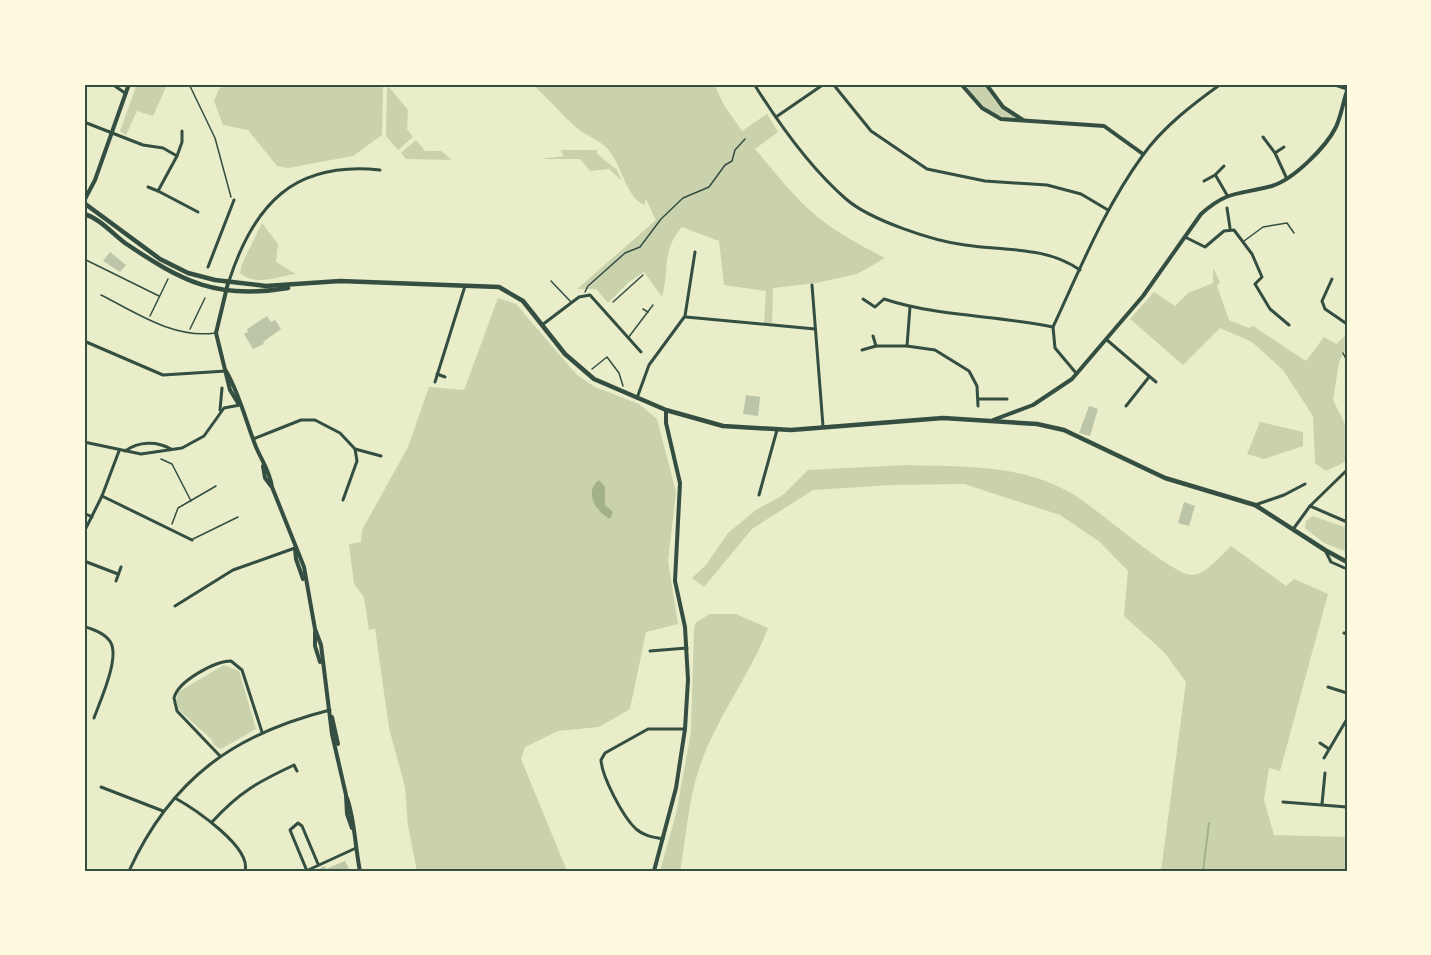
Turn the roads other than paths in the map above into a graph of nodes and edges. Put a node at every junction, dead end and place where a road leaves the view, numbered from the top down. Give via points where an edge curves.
1 (112, 84) edge
2 (129, 84) edge
3 (754, 84) edge
4 (824, 84) edge
5 (833, 84) edge
6 (970, 84) edge
7 (986, 84) edge
8 (1221, 84) edge
9 (1332, 84) edge
10 (962, 86) edge
11 (1347, 90) edge
12 (125, 93) junction
13 (776, 117) junction
14 (84, 122) edge
15 (1027, 122) junction
16 (182, 131) dead end
17 (112, 132) junction
18 (1263, 137) dead end
19 (1284, 147) dead end
20 (1275, 153) junction
21 (1143, 154) junction
22 (177, 156) junction
23 (1224, 165) dead end
24 (380, 170) dead end
25 (1215, 175) junction
26 (1287, 179) junction
27 (1204, 181) dead end
28 (148, 187) dead end
29 (159, 191) junction
30 (1227, 195) junction
31 (234, 200) road end
32 (87, 204) edge
33 (1227, 208) dead end
34 (1109, 211) junction
35 (198, 212) dead end
36 (84, 214) edge
37 (1230, 228) junction
38 (1294, 233) dead end
39 (1185, 237) junction
40 (1243, 242) junction
41 (695, 252) dead end
42 (208, 267) dead end
43 (1080, 270) junction
44 (1332, 279) dead end
45 (551, 281) dead end
46 (228, 283) junction
47 (305, 284) junction
48 (812, 285) dead end
49 (465, 286) junction
50 (225, 292) junction
51 (101, 295) dead end
52 (863, 299) dead end
53 (571, 303) junction
54 (653, 305) dead end
55 (910, 308) junction
56 (643, 309) dead end
57 (649, 312) junction
58 (685, 316) junction
59 (1347, 324) edge
60 (542, 325) junction
61 (1289, 325) dead end
62 (1053, 327) junction
63 (815, 329) junction
64 (216, 333) junction
65 (873, 336) dead end
66 (628, 339) junction
67 (1107, 340) junction
68 (84, 341) edge
69 (876, 346) junction
70 (907, 346) junction
71 (862, 350) dead end
72 (641, 352) dead end
73 (226, 371) junction
74 (437, 374) junction
75 (1077, 374) junction
76 (1149, 376) junction
77 (446, 377) dead end
78 (435, 382) dead end
79 (1156, 382) dead end
80 (222, 388) dead end
81 (637, 398) junction
82 (979, 399) junction
83 (1007, 399) dead end
84 (240, 405) junction
85 (978, 406) dead end
86 (1126, 406) dead end
87 (666, 410) junction
88 (219, 412) junction
89 (993, 421) junction
90 (823, 426) junction
91 (777, 430) junction
92 (253, 439) junction
93 (84, 442) edge
94 (171, 449) junction
95 (355, 449) junction
96 (119, 451) junction
97 (125, 451) junction
98 (381, 456) dead end
99 (1347, 470) edge
100 (1305, 484) dead end
101 (759, 495) dead end
102 (102, 496) junction
103 (343, 500) dead end
104 (1255, 505) junction
105 (1310, 506) junction
106 (84, 513) edge
107 (92, 517) junction
108 (238, 517) dead end
109 (1347, 522) edge
110 (1294, 528) junction
111 (84, 532) edge
112 (192, 540) joint
113 (295, 548) junction
114 (1325, 550) junction
115 (84, 561) edge
116 (1347, 562) edge
117 (121, 567) dead end
118 (1347, 569) edge
119 (118, 574) junction
120 (116, 581) dead end
121 (175, 606) dead end
122 (84, 626) edge
123 (687, 648) junction
124 (650, 651) dead end
125 (1328, 687) dead end
126 (1347, 693) edge
127 (330, 710) junction
128 (94, 718) dead end
129 (1347, 719) edge
130 (685, 729) junction
131 (262, 732) junction
132 (1320, 743) dead end
133 (1329, 749) junction
134 (220, 756) junction
135 (1324, 758) dead end
136 (297, 771) dead end
137 (1325, 773) dead end
138 (101, 787) dead end
139 (175, 798) junction
140 (1283, 802) dead end
141 (1322, 804) junction
142 (1347, 807) edge
143 (163, 811) junction
144 (212, 822) junction
145 (664, 839) junction
146 (356, 848) junction
147 (318, 864) junction
148 (129, 871) edge
149 (245, 871) edge
150 (307, 871) edge
151 (360, 871) edge
152 (654, 871) edge

1 - 12 street
2 - 12 street
3 - 13 street
4 - 13 street
5 - 34 street via 871,131 927,169 985,181 1047,185 1080,194
6 - 10 street
7 - 15 street via 1003,107
8 - 21 street via 1175,120
9 - 11 street
10 - 15 street via 991,114
11 - 26 street via 1336,128 1311,159
12 - 17 street
13 - 43 street via 847,200 893,224 916,234 964,245 1051,255
14 - 17 street
15 - 21 street via 1104,126
16 - 22 street
17 - 22 street
17 - 32 street
18 - 20 street
19 - 20 street
20 - 26 street
21 - 34 street
22 - 29 street
23 - 25 street
24 - 46 street via 320,174 283,191 261,214
25 - 27 street
25 - 30 street
26 - 30 street
28 - 29 street
29 - 35 street
30 - 39 street via 1202,214
31 - 42 street
32 - 36 main road
32 - 46 main road via 172,266
33 - 37 street
34 - 43 street
36 - 50 main road via 178,275
37 - 39 street via 1205,247
37 - 40 street
38 - 40 lane via 1287,223 1263,227
39 - 67 street
40 - 61 street via 1262,278 1255,284 1270,309
41 - 58 street
43 - 62 street
44 - 59 street via 1322,301 1325,309
45 - 53 lane
46 - 47 main road
46 - 50 street
47 - 49 main road via 340,281
47 - 50 main road via 265,292
48 - 63 street
49 - 60 main road via 508,291 523,301
49 - 74 street
50 - 64 street
51 - 64 lane via 182,333
52 - 55 street via 875,308 884,299
53 - 60 street
53 - 66 street via 583,295 594,297
54 - 57 lane
55 - 62 street
55 - 70 street
56 - 57 lane
57 - 66 lane
58 - 63 street
58 - 81 street via 649,365
60 - 81 main road via 586,373
62 - 75 street via 1055,348
63 - 90 street
64 - 73 street
65 - 69 street
66 - 72 street
67 - 75 street
67 - 76 street
68 - 73 street via 163,375
69 - 70 street
69 - 71 street
70 - 82 street via 935,350 969,371 976,381
73 - 84 street via 230,390
74 - 77 street
74 - 78 street
75 - 89 street via 1042,400
76 - 79 street
76 - 86 street
80 - 88 street
81 - 87 main road
82 - 83 street
82 - 85 street
84 - 88 street
84 - 92 street
87 - 91 main road via 723,426
87 - 123 street via 680,483 675,581
88 - 94 street via 204,436 190,445
89 - 90 main road via 943,418
89 - 104 main road via 1064,430 1165,478
90 - 91 main road
91 - 101 street
92 - 95 street via 308,419 340,433
92 - 113 street
93 - 96 street
94 - 97 street via 151,454
94 - 97 street via 147,443
95 - 98 street
95 - 103 street via 357,461
96 - 97 street
96 - 102 street
99 - 105 street
100 - 104 street
102 - 107 street
102 - 112 street
104 - 110 main road
105 - 109 street
105 - 110 street
106 - 107 street
107 - 111 street
108 - 112 lane
110 - 114 main road
113 - 121 street via 233,570
113 - 127 street via 301,557
114 - 116 main road
114 - 118 street via 1331,562
115 - 119 street
117 - 119 street
119 - 120 street
122 - 128 street via 103,634 114,648 114,660
123 - 124 street
123 - 130 street
125 - 126 street
127 - 131 street
127 - 146 street via 337,730
129 - 133 street
130 - 145 street
130 - 145 street via 648,729 605,753 601,760 606,779 630,822 644,834
131 - 134 street
131 - 134 street via 242,670 231,661 220,662 181,686 175,693 174,704
132 - 133 street
133 - 135 street
134 - 139 street
136 - 144 street via 294,765 237,795
137 - 141 street
138 - 143 street
139 - 143 street
139 - 144 street
140 - 141 street
141 - 142 street
143 - 148 street
144 - 149 street via 243,857
145 - 152 street
146 - 147 street
146 - 151 street
147 - 150 street
147 - 150 street via 302,826 293,825 290,830

